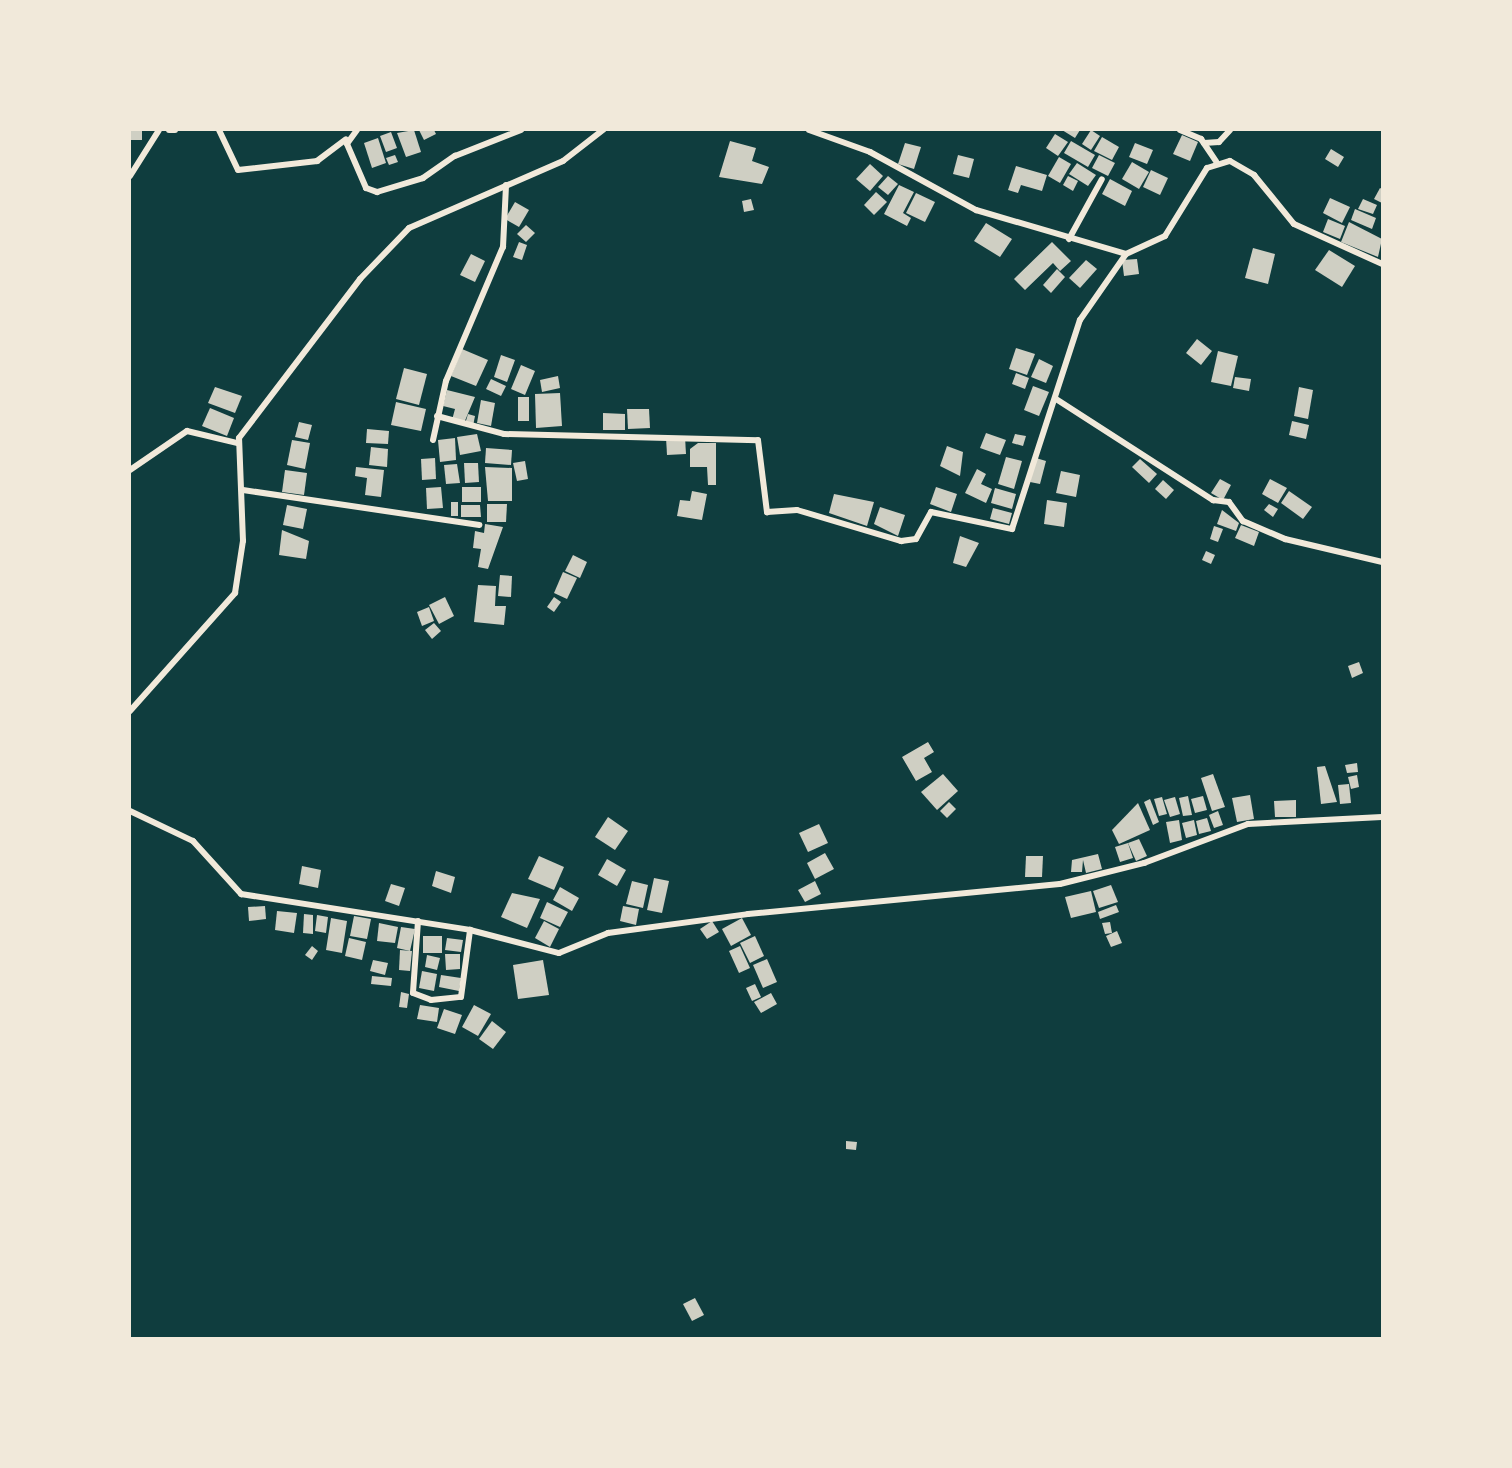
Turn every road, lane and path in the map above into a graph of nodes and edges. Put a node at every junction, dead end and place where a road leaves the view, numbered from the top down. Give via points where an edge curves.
1 (159, 130) edge
2 (169, 130) edge
3 (175, 130) edge
4 (219, 130) edge
5 (357, 130) edge
6 (521, 130) edge
7 (603, 130) edge
8 (809, 130) edge
9 (1180, 130) edge
10 (1230, 130) edge
11 (346, 139) junction
12 (1204, 144) junction
13 (1216, 161) junction
14 (130, 176) edge
15 (1102, 179) dead end
16 (506, 185) junction
17 (1069, 239) junction
18 (1126, 254) junction
19 (1382, 264) edge
20 (1056, 399) junction
21 (437, 416) junction
22 (433, 440) dead end
23 (237, 443) junction
24 (130, 470) edge
25 (243, 490) junction
26 (479, 525) dead end
27 (1382, 562) edge
28 (130, 711) edge
29 (130, 811) edge
30 (1382, 817) edge
31 (418, 921) junction
32 (470, 930) junction

1 - 14 street
2 - 3 street
4 - 11 street via 238,170 317,161
5 - 11 street
6 - 11 street via 455,156 423,178 377,192 366,188
7 - 16 street via 563,161
8 - 17 street via 870,152 976,210
9 - 12 street
10 - 12 street via 1219,142
12 - 13 street
13 - 18 street via 1168,234
13 - 19 street via 1246,166 1294,224
15 - 17 street
16 - 21 street via 503,247
16 - 23 street via 405,230 280,380
17 - 18 street
18 - 20 street via 1080,320
20 - 21 street via 1013,528 932,512 910,541 797,510 765,511 758,440 504,434
20 - 27 street via 1213,500 1228,502 1243,521 1285,539
21 - 22 street
23 - 24 street via 187,431
23 - 25 street
25 - 26 street
25 - 28 street via 235,593
29 - 31 street via 193,841 241,894
30 - 32 street via 1248,824 1144,863 1060,884 748,914 608,933 562,953
31 - 32 street
31 - 32 street via 412,993 431,1000 460,999

